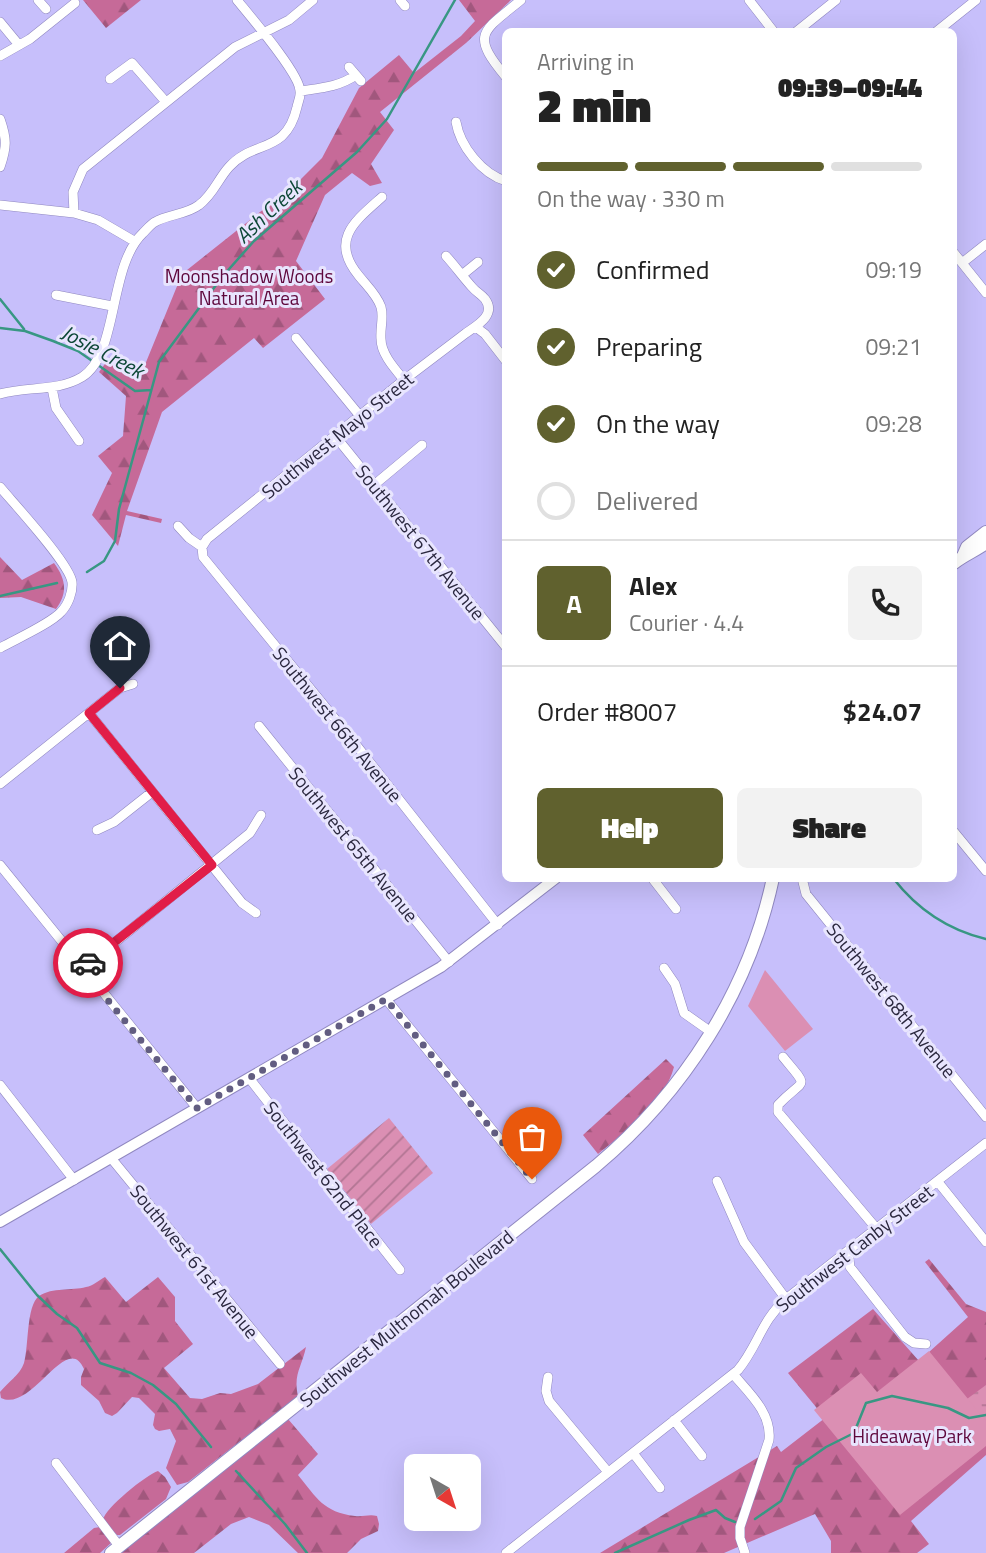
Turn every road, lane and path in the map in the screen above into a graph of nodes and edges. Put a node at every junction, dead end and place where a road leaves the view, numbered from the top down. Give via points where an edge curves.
1 (38, 0) edge
2 (237, 0) edge
3 (313, 0) edge
4 (521, 0) edge
5 (749, 0) edge
6 (836, 0) edge
7 (974, 1) edge
8 (75, 3) dead end
9 (986, 7) edge
10 (46, 9) dead end
11 (0, 22) edge
12 (771, 28) edge
13 (801, 28) edge
14 (941, 28) edge
15 (262, 32) junction
16 (19, 45) junction
17 (0, 56) edge
18 (502, 72) edge
19 (355, 75) dead end
20 (110, 79) dead end
21 (300, 91) junction
22 (166, 102) junction
23 (0, 119) edge
24 (456, 122) dead end
25 (0, 167) edge
26 (502, 179) edge
27 (382, 197) dead end
28 (0, 205) edge
29 (74, 213) junction
30 (134, 241) junction
31 (986, 244) edge
32 (446, 256) dead end
33 (957, 257) edge
34 (478, 262) dead end
35 (962, 263) junction
36 (462, 275) junction
37 (986, 293) edge
38 (56, 295) dead end
39 (112, 306) junction
40 (477, 328) junction
41 (296, 338) dead end
42 (502, 356) edge
43 (404, 380) junction
44 (52, 388) junction
45 (0, 394) edge
46 (360, 416) junction
47 (336, 437) junction
48 (79, 441) dead end
49 (422, 445) dead end
50 (374, 485) junction
51 (0, 487) edge
52 (178, 526) dead end
53 (986, 532) edge
54 (986, 543) edge
55 (202, 547) junction
56 (958, 559) edge
57 (502, 642) edge
58 (0, 648) edge
59 (133, 684) dead end
60 (89, 713) junction
61 (259, 726) dead end
62 (0, 784) edge
63 (152, 792) junction
64 (261, 815) dead end
65 (97, 830) dead end
66 (957, 836) edge
67 (0, 865) edge
68 (212, 865) junction
69 (986, 871) edge
70 (551, 882) edge
71 (655, 882) edge
72 (772, 882) edge
73 (802, 882) edge
74 (676, 909) dead end
75 (256, 913) dead end
76 (498, 925) junction
77 (449, 962) junction
78 (664, 968) dead end
79 (82, 969) junction
80 (386, 999) junction
81 (711, 1032) junction
82 (783, 1057) dead end
83 (249, 1078) junction
84 (0, 1085) edge
85 (197, 1108) junction
86 (986, 1117) edge
87 (986, 1143) edge
88 (111, 1158) junction
89 (532, 1179) dead end
90 (74, 1180) junction
91 (717, 1181) dead end
92 (938, 1182) junction
93 (0, 1222) edge
94 (876, 1228) junction
95 (986, 1242) edge
96 (848, 1251) junction
97 (400, 1270) dead end
98 (786, 1299) junction
99 (926, 1344) dead end
100 (280, 1364) dead end
101 (733, 1374) junction
102 (548, 1377) dead end
103 (674, 1420) junction
104 (633, 1453) junction
105 (702, 1457) dead end
106 (56, 1463) dead end
107 (608, 1472) junction
108 (660, 1488) dead end
109 (115, 1550) edge
110 (506, 1553) edge
111 (745, 1553) edge

1 - 10 street
2 - 15 street
3 - 15 street via 289,20
4 - 18 street via 491,26 484,39 487,52
5 - 12 street
6 - 13 street
7 - 9 street
7 - 14 street
8 - 16 street
11 - 16 street
15 - 21 street via 295,74
15 - 22 street via 235,47
16 - 17 street
19 - 21 street via 334,86
20 - 22 street via 132,63
21 - 30 street via 288,132 240,157 200,204 155,221
22 - 29 street via 83,169 74,192
23 - 25 street via 6,149
24 - 26 street via 458,136 481,165
27 - 43 street via 353,224 345,241 346,256 377,298 383,320 380,340
28 - 29 street
29 - 30 street via 98,220
30 - 39 street
31 - 35 street
32 - 36 street
33 - 35 street
34 - 36 street
35 - 37 street
36 - 40 street via 488,304 487,315
38 - 39 street
39 - 44 street via 98,362 84,376
40 - 42 street
40 - 43 street, Southwest Mayo Street
41 - 46 street
43 - 46 street, Southwest Mayo Street
44 - 45 street via 20,388
44 - 48 street via 56,408
46 - 47 street, Southwest Mayo Street
47 - 50 street, Southwest 67th Avenue
47 - 55 street, Southwest Mayo Street
49 - 50 street
50 - 57 street, Southwest 67th Avenue
51 - 58 street via 72,581 61,612
52 - 55 street, Southwest 66th Avenue
53 - 56 main road
54 - 56 main road
55 - 76 street, Southwest 66th Avenue via 203,557
59 - 60 street via 120,688
60 - 62 street
60 - 63 street
61 - 77 street, Southwest 65th Avenue
63 - 65 street
63 - 68 street
64 - 68 street via 250,834
66 - 69 street
67 - 79 street
68 - 75 street via 242,904
68 - 79 street
70 - 76 street
71 - 74 street
72 - 81 main road, Southwest Multnomah Boulevard via 753,947
73 - 86 street, Southwest 68th Avenue via 811,901
76 - 77 street
77 - 80 street
78 - 81 street via 675,984 684,1013
79 - 85 street
80 - 83 street
80 - 89 street
81 - 109 main road, Southwest Multnomah Boulevard via 666,1097 615,1150
82 - 94 street via 802,1083 778,1105 778,1112
83 - 85 street
83 - 97 street, Southwest 62nd Place
84 - 90 street
85 - 88 street
87 - 92 street, Southwest Canby Street
88 - 90 street
88 - 100 street, Southwest 61st Avenue
90 - 93 street
91 - 98 street via 744,1242
92 - 94 street, Southwest Canby Street
92 - 95 street
94 - 96 street, Southwest Canby Street
96 - 98 street, Southwest Canby Street
96 - 99 street via 850,1267 905,1337
98 - 101 street, Southwest Canby Street via 767,1319
101 - 103 street, Southwest Canby Street
101 - 111 street via 763,1411 769,1431 740,1527
102 - 107 street via 549,1401
103 - 104 street, Southwest Canby Street
103 - 105 street
104 - 107 street, Southwest Canby Street
104 - 108 street
106 - 109 street
107 - 110 street, Southwest Canby Street

